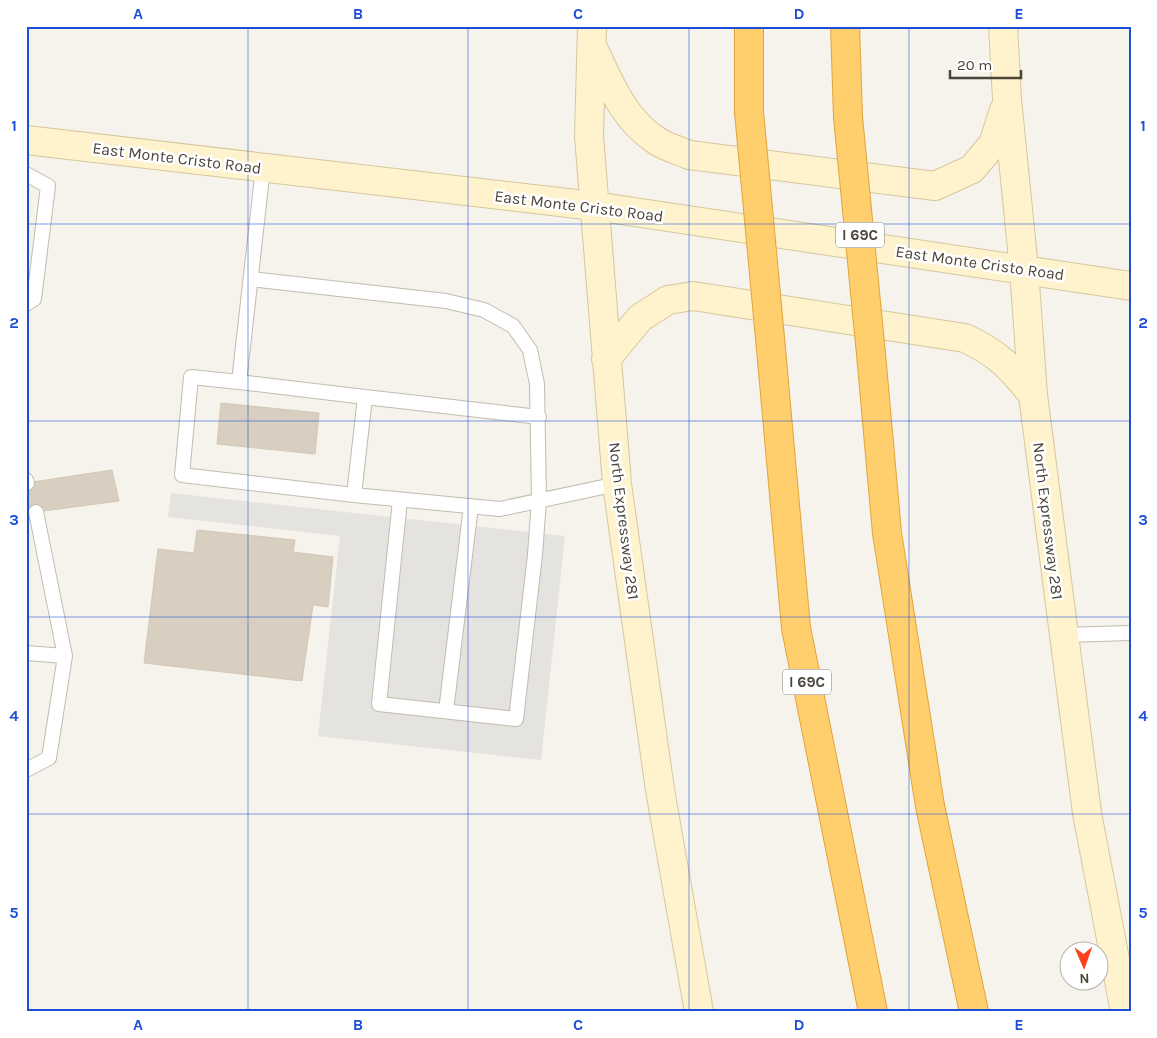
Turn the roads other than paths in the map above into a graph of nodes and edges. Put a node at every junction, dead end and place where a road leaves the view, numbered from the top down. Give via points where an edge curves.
1 (749, 26) edge
2 (845, 26) edge
3 (1003, 26) edge
4 (592, 35) edge
5 (1007, 100) junction
6 (26, 140) edge
7 (264, 168) junction
8 (26, 174) edge
9 (594, 206) junction
10 (1024, 269) junction
11 (251, 278) junction
12 (1131, 286) edge
13 (26, 304) edge
14 (606, 359) junction
15 (239, 382) junction
16 (1033, 395) junction
17 (365, 397) junction
18 (539, 417) junction
19 (617, 484) junction
20 (354, 496) junction
21 (400, 500) junction
22 (539, 500) junction
23 (471, 506) junction
24 (36, 512) dead end
25 (1131, 633) edge
26 (1063, 634) junction
27 (26, 653) edge
28 (65, 656) junction
29 (446, 711) junction
30 (26, 770) edge
31 (698, 1012) edge
32 (873, 1012) edge
33 (974, 1012) edge
34 (1125, 1012) edge

1 - 32 highway, I 69C, bridge via 749,112 796,628
2 - 33 highway, I 69C, bridge via 848,117 890,553 930,806
3 - 5 main road, North Expressway 281
4 - 5 main road via 614,93 630,118 657,141 689,155 935,186 972,169 994,144
4 - 9 main road, North Expressway 281 via 589,136
5 - 10 main road, North Expressway 281
6 - 7 main road, East Monte Cristo Road
7 - 9 main road, East Monte Cristo Road
7 - 11 lane
8 - 13 lane via 48,186 34,299
9 - 10 main road, East Monte Cristo Road
9 - 14 main road, North Expressway 281
10 - 12 main road, East Monte Cristo Road
10 - 16 main road, North Expressway 281
11 - 15 lane
11 - 18 lane via 446,301 484,310 513,326 530,350
14 - 16 main road via 640,318 668,300 693,296 965,338 987,348 1006,363
14 - 19 main road, North Expressway 281
15 - 17 lane
15 - 20 lane via 191,377 182,475
16 - 26 main road, North Expressway 281
17 - 18 lane
17 - 20 lane
18 - 22 lane
19 - 22 lane
19 - 31 main road, North Expressway 281 via 660,790
20 - 21 lane
21 - 23 lane
21 - 29 lane via 379,704
22 - 23 lane via 500,509
22 - 29 lane via 516,720
23 - 29 lane
24 - 28 lane
25 - 26 lane
26 - 34 main road, North Expressway 281 via 1087,813
27 - 28 lane
28 - 30 lane via 49,758

